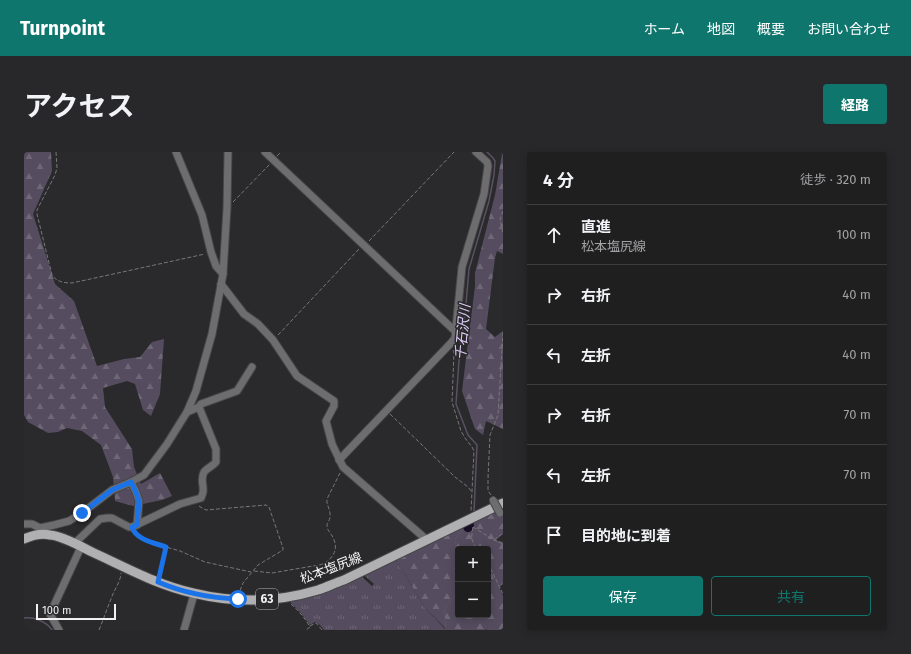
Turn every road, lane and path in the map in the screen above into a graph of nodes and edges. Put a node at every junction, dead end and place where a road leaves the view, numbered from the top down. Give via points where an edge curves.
1 (56, 152) edge
2 (176, 152) edge
3 (228, 152) edge
4 (264, 152) edge
5 (281, 152) edge
6 (454, 152) edge
7 (476, 152) edge
8 (273, 160) junction
9 (227, 208) junction
10 (503, 211) edge
11 (503, 233) edge
12 (364, 245) junction
13 (211, 252) junction
14 (223, 274) junction
15 (221, 284) junction
16 (456, 332) junction
17 (503, 332) edge
18 (273, 340) junction
19 (452, 343) junction
20 (252, 367) dead end
21 (199, 407) junction
22 (387, 411) junction
23 (187, 412) junction
24 (339, 460) junction
25 (343, 467) junction
26 (131, 482) junction
27 (472, 493) junction
28 (196, 500) junction
29 (493, 500) joint
30 (503, 503) edge
31 (500, 513) dead end
32 (470, 522) junction
33 (24, 524) edge
34 (134, 526) junction
35 (40, 531) junction
36 (503, 533) edge
37 (24, 540) edge
38 (427, 540) junction
39 (494, 540) junction
40 (503, 544) edge
41 (78, 545) junction
42 (475, 546) edge
43 (166, 547) junction
44 (122, 566) junction
45 (491, 569) edge
46 (252, 572) junction
47 (158, 582) junction
48 (194, 594) junction
49 (503, 594) edge
50 (285, 597) junction
51 (238, 599) junction
52 (310, 626) junction
53 (59, 630) edge
54 (99, 630) edge
55 (184, 630) edge
56 (306, 630) edge
57 (322, 630) edge

1 - 13 path via 55,175 37,210 54,278 72,283
2 - 13 street via 202,215
3 - 9 street
4 - 8 street
5 - 8 path
6 - 12 path
7 - 16 street via 488,166 484,194 462,267
8 - 9 path
8 - 12 street
9 - 14 street
10 - 11 path via 500,219
12 - 16 street
12 - 18 path
13 - 14 street via 216,266
14 - 15 street
15 - 18 street via 244,314
15 - 23 street via 212,334 196,391
16 - 19 street
17 - 29 path via 498,415 490,435 488,491
18 - 24 street via 297,376 334,401 326,421
19 - 22 street
19 - 27 path via 452,402 461,431 474,451
20 - 21 street via 237,391
21 - 23 street
21 - 28 street via 216,449 217,459 214,465 203,473 203,492 201,498
22 - 24 street
22 - 27 path
23 - 26 street via 150,468 144,475
24 - 25 street
25 - 38 street
25 - 46 path via 326,502 330,511 327,526 336,544 332,557 319,566 272,573
26 - 34 street via 139,501
26 - 35 street via 112,490 69,521
27 - 32 path
28 - 34 street via 180,504
28 - 46 path via 199,506 206,510 266,505 269,507 283,550 258,565
29 - 31 street, bridge
30 - 32 main road, 松本塩尻線 / 63
32 - 38 main road, 松本塩尻線 / 63
32 - 39 path
32 - 42 path via 471,538
33 - 35 street via 32,524
34 - 41 street via 129,527 112,518 100,519
34 - 43 path via 134,532 138,536
35 - 37 main road
35 - 41 main road, 松本塩尻線 / 63
36 - 39 path
38 - 50 main road, 松本塩尻線 / 63 via 344,580 318,590
39 - 40 path
41 - 44 main road, 松本塩尻線 / 63
41 - 53 street via 50,614
43 - 46 path via 204,562
43 - 47 path
44 - 47 main road, 松本塩尻線 / 63
44 - 54 path via 121,577
45 - 49 path
46 - 51 path via 240,588
47 - 48 main road, 松本塩尻線 / 63
48 - 51 main road, 松本塩尻線 / 63
48 - 55 street
50 - 51 main road, 松本塩尻線 / 63
50 - 52 path
52 - 56 path
52 - 57 path via 316,623

